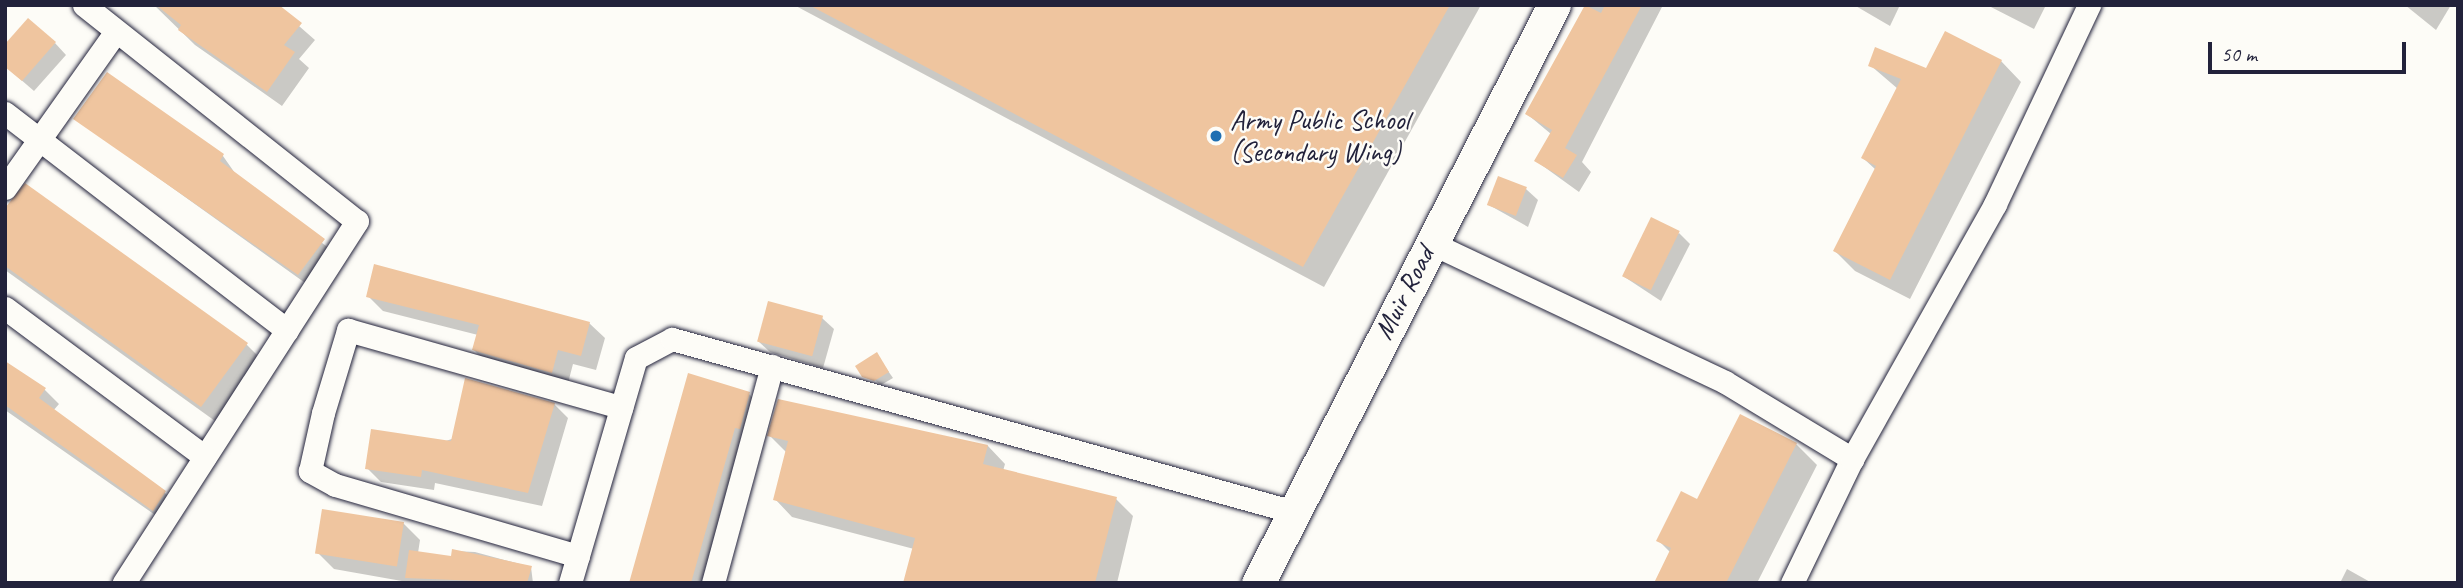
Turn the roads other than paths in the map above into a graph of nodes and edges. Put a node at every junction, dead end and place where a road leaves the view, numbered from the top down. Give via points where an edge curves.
1 (84, 5) edge
2 (1554, 5) edge
3 (2089, 5) edge
4 (116, 31) junction
5 (5, 113) edge
6 (40, 139) junction
7 (5, 188) edge
8 (1429, 242) junction
9 (5, 308) edge
10 (287, 330) junction
11 (772, 366) junction
12 (621, 407) junction
13 (205, 457) junction
14 (1852, 459) junction
15 (1294, 512) junction
16 (578, 556) junction
17 (124, 583) edge
18 (570, 583) edge
19 (713, 583) edge
20 (1258, 583) edge
21 (1792, 583) edge

1 - 4 street
2 - 8 main road, Muir Road
3 - 14 street via 1995,204
4 - 6 street
4 - 10 street via 357,221
5 - 6 street
6 - 7 street
6 - 10 street
8 - 14 street via 1724,382
8 - 15 main road, Muir Road
9 - 13 street
10 - 13 street
11 - 12 street via 672,339 636,358
11 - 15 street
11 - 19 street
12 - 16 street
12 - 16 street via 348,330 323,413 310,471 335,485
13 - 17 street
14 - 21 street
15 - 20 main road, Muir Road
16 - 18 street

